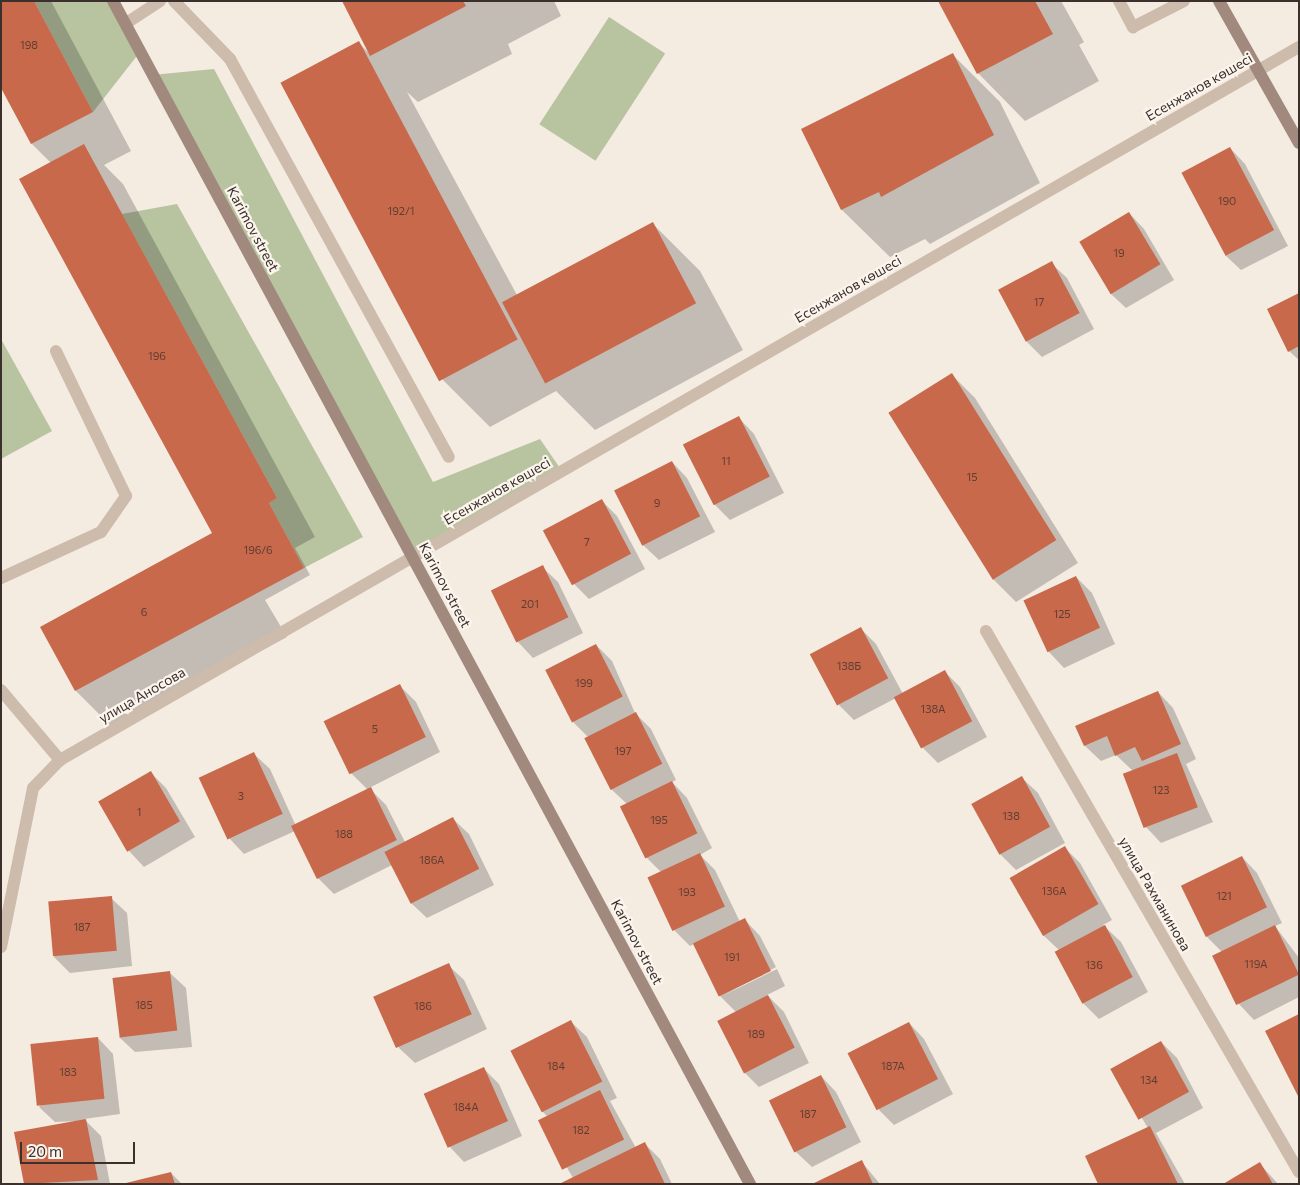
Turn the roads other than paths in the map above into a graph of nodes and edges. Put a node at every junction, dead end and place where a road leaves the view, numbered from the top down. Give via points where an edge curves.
1 (113, 1) edge
2 (160, 1) edge
3 (174, 1) edge
4 (1118, 1) edge
5 (1184, 1) edge
6 (1219, 1) edge
7 (125, 24) junction
8 (1299, 47) edge
9 (1258, 70) junction
10 (1299, 143) edge
11 (56, 351) dead end
12 (449, 457) dead end
13 (413, 556) junction
14 (1, 578) edge
15 (986, 631) dead end
16 (1, 690) edge
17 (60, 760) junction
18 (1, 947) edge
19 (1299, 1172) edge
20 (750, 1184) edge

1 - 7 street, Karimov street
2 - 7 street
3 - 12 street via 230,59
4 - 5 street via 1132,27
6 - 9 street
7 - 13 street, Karimov street
8 - 9 street, Есенжанов көшесі
9 - 10 street
9 - 13 street, Есенжанов көшесі
11 - 14 street via 126,496 101,532
13 - 17 street, улица Аносова
13 - 20 street, Karimov street
15 - 19 street, улица Рахманинова
16 - 17 street
17 - 18 street, улица Аносова via 33,788

